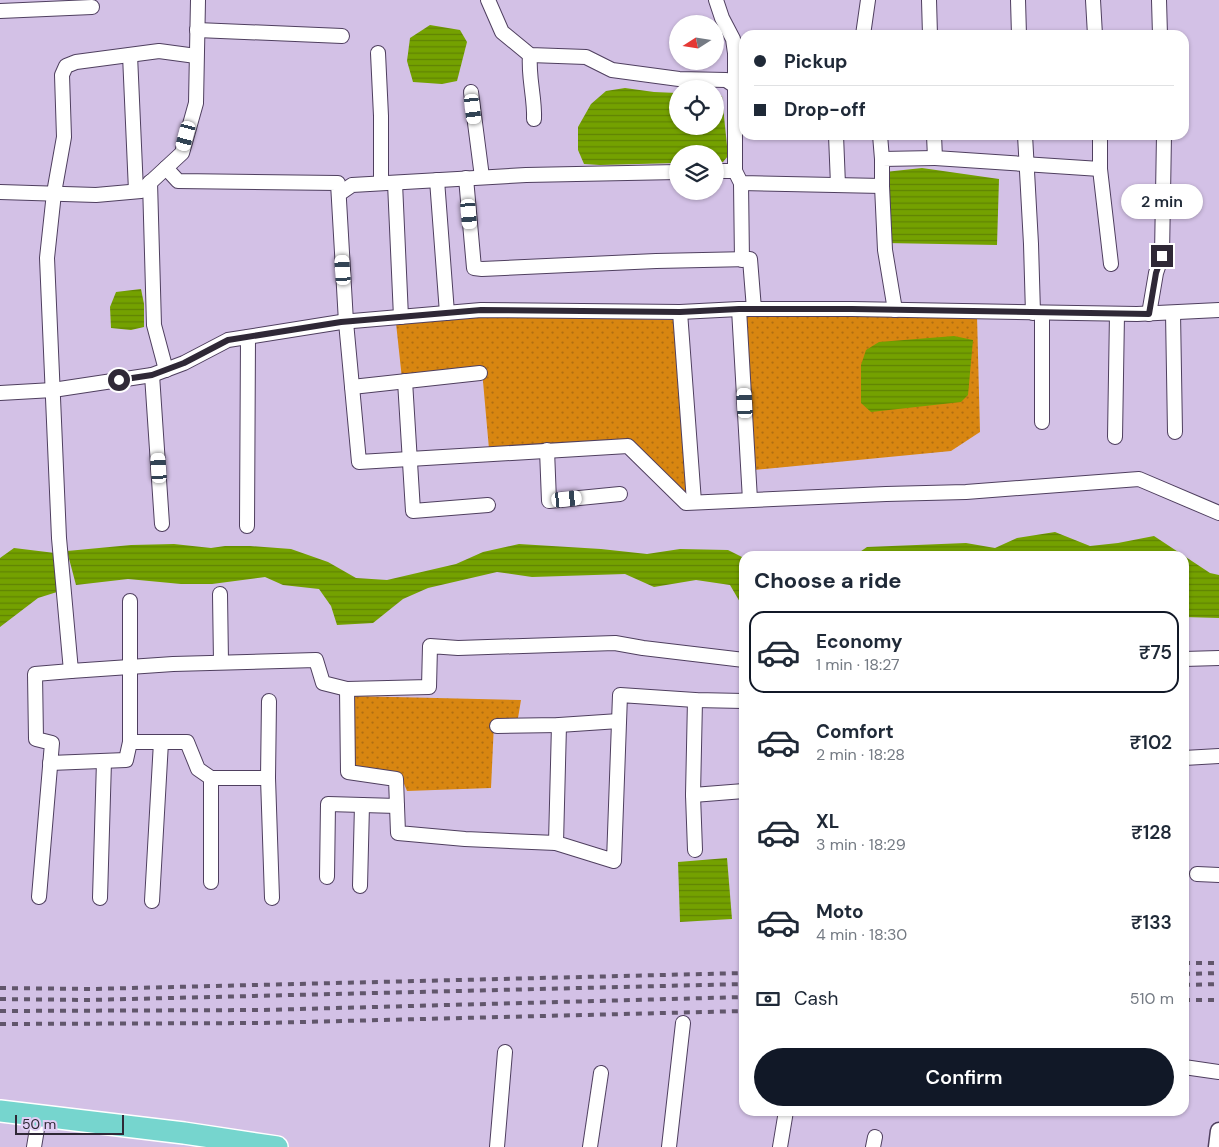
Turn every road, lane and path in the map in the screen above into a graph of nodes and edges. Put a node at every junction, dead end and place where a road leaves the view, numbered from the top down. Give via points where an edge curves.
1 (198, 0) edge
2 (488, 0) edge
3 (716, 0) edge
4 (868, 0) edge
5 (929, 0) edge
6 (1018, 0) edge
7 (1093, 0) edge
8 (1159, 0) edge
9 (92, 7) dead end
10 (0, 12) edge
11 (197, 30) junction
12 (864, 30) edge
13 (930, 30) edge
14 (1019, 30) edge
15 (1095, 30) edge
16 (1160, 30) edge
17 (342, 36) dead end
18 (378, 53) dead end
19 (130, 55) junction
20 (530, 55) junction
21 (196, 56) junction
22 (735, 86) junction
23 (471, 92) dead end
24 (534, 119) dead end
25 (836, 140) edge
26 (880, 140) edge
27 (934, 140) edge
28 (1026, 140) edge
29 (1100, 140) edge
30 (1164, 140) edge
31 (935, 158) junction
32 (882, 159) junction
33 (1028, 164) junction
34 (166, 168) junction
35 (1100, 169) junction
36 (669, 172) edge
37 (724, 173) edge
38 (738, 177) junction
39 (466, 178) junction
40 (482, 178) junction
41 (437, 180) junction
42 (150, 182) junction
43 (381, 183) junction
44 (395, 183) junction
45 (838, 185) junction
46 (882, 186) junction
47 (136, 191) junction
48 (0, 192) edge
49 (54, 193) junction
50 (339, 194) junction
51 (742, 260) junction
52 (1111, 264) dead end
53 (739, 309) junction
54 (754, 309) junction
55 (895, 310) junction
56 (1219, 310) edge
57 (680, 312) junction
58 (447, 313) junction
59 (1038, 313) junction
60 (1173, 313) junction
61 (1117, 314) junction
62 (1149, 314) junction
63 (401, 317) junction
64 (346, 322) junction
65 (248, 337) junction
66 (166, 370) junction
67 (480, 373) dead end
68 (152, 375) junction
69 (405, 381) junction
70 (352, 387) junction
71 (53, 390) junction
72 (0, 394) edge
73 (1042, 422) dead end
74 (1175, 432) dead end
75 (1115, 437) dead end
76 (546, 450) junction
77 (410, 459) junction
78 (620, 494) dead end
79 (750, 500) junction
80 (694, 502) junction
81 (488, 505) dead end
82 (1219, 513) edge
83 (162, 524) dead end
84 (247, 526) dead end
85 (220, 594) dead end
86 (130, 602) dead end
87 (1219, 658) edge
88 (739, 659) edge
89 (1189, 659) edge
90 (221, 662) junction
91 (129, 667) junction
92 (72, 671) junction
93 (347, 689) junction
94 (695, 700) junction
95 (269, 701) dead end
96 (739, 701) edge
97 (619, 721) junction
98 (559, 725) junction
99 (497, 726) dead end
100 (130, 742) junction
101 (161, 742) junction
102 (1219, 756) edge
103 (1189, 758) edge
104 (104, 761) junction
105 (50, 763) junction
106 (211, 778) junction
107 (268, 778) junction
108 (739, 790) edge
109 (693, 795) junction
110 (362, 805) junction
111 (397, 806) junction
112 (556, 843) junction
113 (695, 850) dead end
114 (1197, 874) dead end
115 (1219, 875) edge
116 (327, 877) dead end
117 (211, 882) dead end
118 (360, 886) dead end
119 (39, 897) dead end
120 (100, 898) dead end
121 (272, 898) dead end
122 (152, 901) dead end
123 (683, 1023) dead end
124 (505, 1052) dead end
125 (1189, 1068) edge
126 (601, 1072) dead end
127 (1219, 1072) edge
128 (0, 1112) edge
129 (785, 1116) edge
130 (39, 1117) junction
131 (1219, 1131) edge
132 (34, 1147) edge
133 (277, 1147) edge
134 (497, 1147) edge
135 (590, 1147) edge
136 (669, 1147) edge
137 (780, 1147) edge
138 (1217, 1147) edge

1 - 11 street
2 - 20 street via 502,32
3 - 22 street via 733,39
4 - 12 street
5 - 13 street
6 - 14 street
7 - 15 street
8 - 16 street
9 - 10 street
11 - 17 street
11 - 21 street
18 - 43 street
19 - 21 street via 158,51
19 - 47 street
19 - 49 street via 66,66 62,75 64,137
20 - 22 street via 586,57 612,70 680,79 726,80
20 - 24 street
21 - 34 street via 196,103 182,154
22 - 38 street
23 - 40 street
25 - 45 street
26 - 32 street
27 - 31 street
28 - 33 street
29 - 35 street
30 - 62 street via 1162,256
31 - 32 street
31 - 33 street
32 - 46 street
33 - 35 street
33 - 59 street
34 - 42 street
34 - 50 street via 178,181 338,183
35 - 52 street
36 - 40 street
37 - 38 street
38 - 45 street
38 - 51 street
39 - 40 street
39 - 41 street
39 - 51 street via 474,268
41 - 44 street
41 - 58 street
42 - 47 street
42 - 66 street via 154,325
43 - 44 street
43 - 50 street via 352,185
44 - 63 street
45 - 46 street
46 - 55 street via 885,250
47 - 49 street via 96,195
48 - 49 street
49 - 71 street via 47,258
50 - 64 street
51 - 54 street via 750,259
53 - 54 street
53 - 57 street
53 - 79 street
54 - 55 street
55 - 59 street
56 - 60 street
57 - 58 street via 481,310
57 - 80 street
58 - 63 street
59 - 61 street
59 - 73 street
60 - 62 street
60 - 74 street
61 - 62 street
61 - 75 street
63 - 64 street
64 - 65 street
64 - 70 street
65 - 66 street via 228,340
65 - 84 street
66 - 68 street
67 - 69 street
68 - 71 street
68 - 83 street
69 - 70 street
69 - 77 street
70 - 77 street via 359,462
71 - 72 street
71 - 92 street via 59,538
76 - 77 street
76 - 78 street via 549,501
76 - 80 street via 628,446 686,503
77 - 81 street via 413,511
79 - 80 street
79 - 82 street via 966,492 1139,478
85 - 90 street
86 - 91 street
87 - 89 street
88 - 93 street via 615,643 430,646 429,687
90 - 91 street
90 - 93 street via 316,660 323,683
91 - 92 street
91 - 100 street
92 - 105 street via 35,674 36,739 52,743
93 - 111 street via 348,772 396,779
94 - 96 street
94 - 97 street via 620,695
94 - 109 street
95 - 107 street
97 - 98 street
97 - 112 street via 614,861
98 - 99 street
98 - 112 street
100 - 101 street
100 - 104 street via 126,760
101 - 106 street via 187,742 198,769
101 - 122 street
102 - 103 street
104 - 105 street
104 - 120 street
105 - 119 street
106 - 107 street
106 - 117 street
107 - 121 street
108 - 109 street
109 - 113 street
110 - 111 street
110 - 116 street via 328,804
110 - 118 street
111 - 112 street via 398,834
114 - 115 street
123 - 136 street
124 - 134 street
125 - 127 street
126 - 135 street
128 - 130 main road
129 - 137 street
130 - 132 street
130 - 133 main road
131 - 138 street

